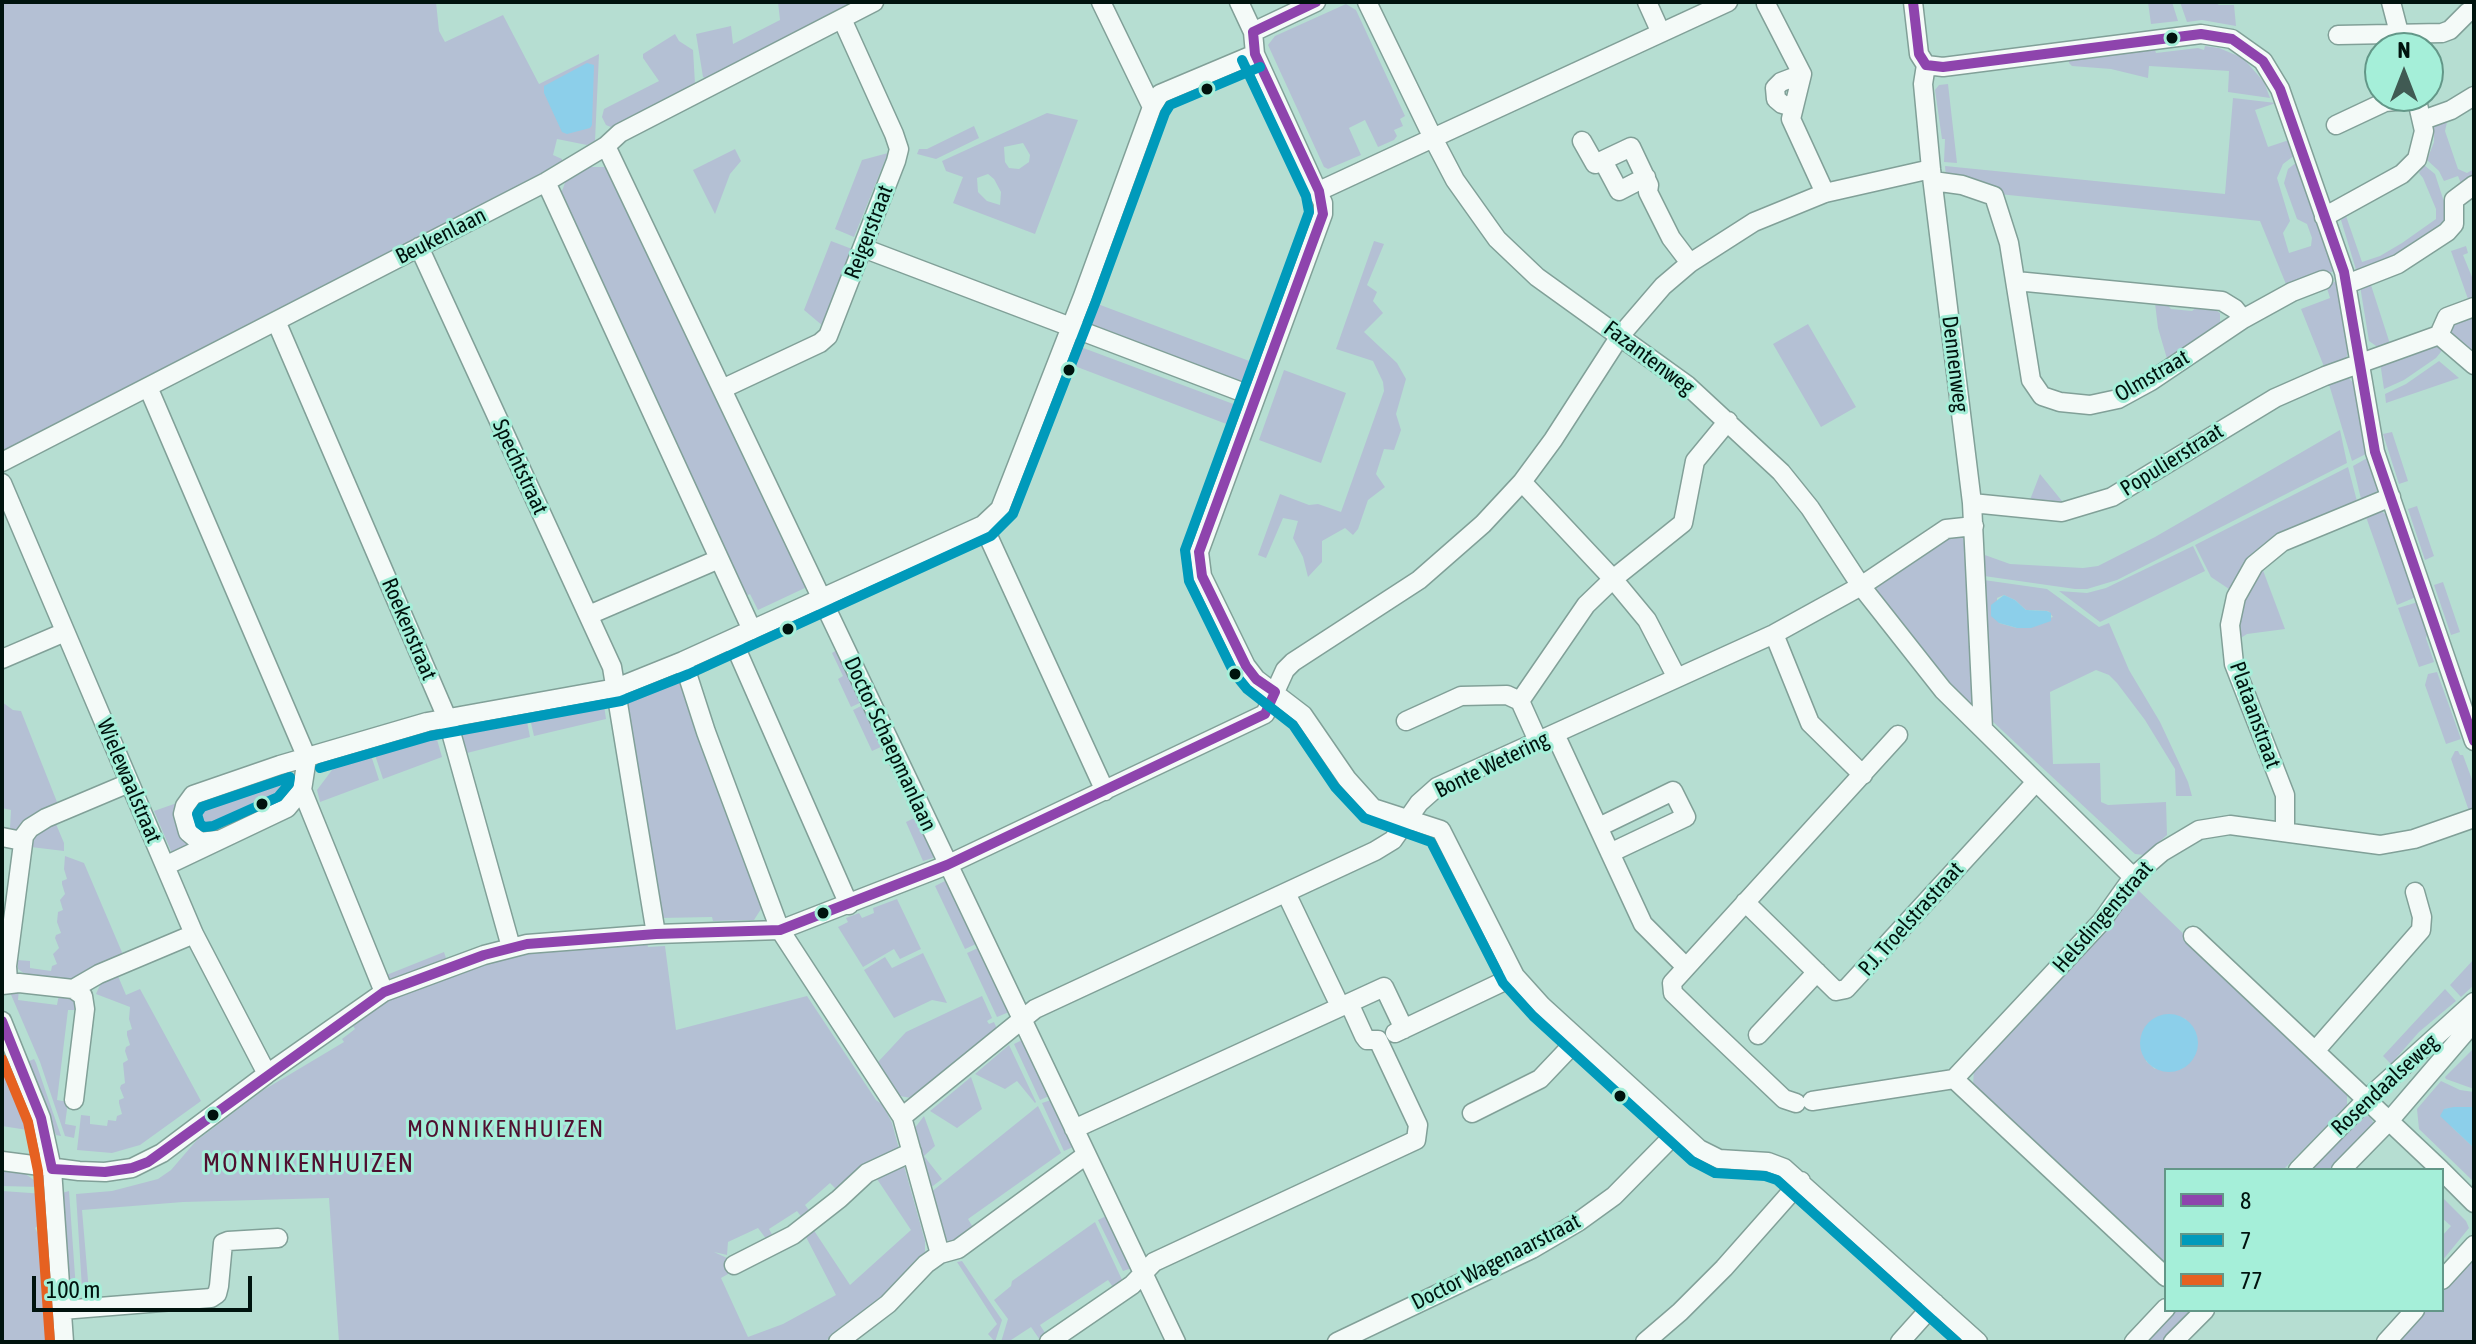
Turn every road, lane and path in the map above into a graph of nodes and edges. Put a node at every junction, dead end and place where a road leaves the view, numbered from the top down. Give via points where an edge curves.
1 (874, 2) edge
2 (1101, 2) edge
3 (1239, 2) edge
4 (1316, 2) edge
5 (1367, 2) edge
6 (1647, 2) edge
7 (1728, 2) edge
8 (1913, 2) edge
9 (2391, 2) edge
10 (1766, 4) edge
11 (2474, 12) edge
12 (842, 19) junction
13 (1253, 32) junction
14 (2399, 32) edge
15 (2444, 32) edge
16 (1661, 33) junction
17 (2338, 35) dead end
18 (2364, 37) edge
19 (1255, 54) junction
20 (1926, 65) junction
21 (2474, 96) edge
22 (1152, 107) junction
23 (2364, 112) edge
24 (2420, 112) edge
25 (2423, 120) junction
26 (2336, 125) dead end
27 (1433, 138) junction
28 (1582, 141) dead end
29 (606, 146) junction
30 (1603, 161) junction
31 (1932, 175) junction
32 (1646, 177) junction
33 (546, 182) junction
34 (2474, 185) edge
35 (1319, 191) junction
36 (1825, 193) junction
37 (2324, 217) junction
38 (419, 247) junction
39 (863, 248) junction
40 (1690, 263) junction
41 (2323, 280) dead end
42 (2016, 281) junction
43 (2347, 284) junction
44 (2474, 307) edge
45 (2243, 319) junction
46 (276, 321) junction
47 (1071, 328) junction
48 (2439, 335) junction
49 (1620, 336) junction
50 (2360, 363) junction
51 (2474, 365) edge
52 (148, 387) junction
53 (722, 389) junction
54 (1255, 397) junction
55 (1728, 421) junction
56 (2, 462) edge
57 (1522, 482) junction
58 (2, 483) edge
59 (2391, 497) junction
60 (1972, 503) junction
61 (983, 525) junction
62 (1974, 526) junction
63 (719, 559) junction
64 (1613, 579) junction
65 (1861, 586) junction
66 (822, 599) junction
67 (589, 615) junction
68 (752, 630) junction
69 (65, 632) junction
70 (1774, 634) junction
71 (732, 639) junction
72 (2, 659) edge
73 (683, 661) junction
74 (1677, 678) junction
75 (616, 688) junction
76 (1275, 692) junction
77 (1520, 701) junction
78 (2470, 714) edge
79 (447, 718) junction
80 (1406, 721) dead end
81 (1983, 729) junction
82 (1898, 735) dead end
83 (1546, 738) junction
84 (2474, 741) edge
85 (307, 758) junction
86 (1863, 775) junction
87 (2036, 782) junction
88 (129, 783) junction
89 (302, 790) junction
90 (1105, 791) junction
91 (2474, 818) edge
92 (1408, 819) junction
93 (1599, 827) junction
94 (2285, 832) junction
95 (2, 837) edge
96 (217, 840) junction
97 (22, 841) junction
98 (1610, 853) junction
99 (947, 865) junction
100 (165, 866) junction
101 (2133, 877) junction
102 (2415, 892) dead end
103 (1286, 893) junction
104 (1745, 902) junction
105 (849, 905) junction
106 (780, 930) junction
107 (194, 934) junction
108 (656, 934) junction
109 (2193, 936) dead end
110 (511, 947) junction
111 (1686, 967) junction
112 (1817, 972) junction
113 (1515, 976) junction
114 (5, 984) edge
115 (73, 989) junction
116 (384, 992) junction
117 (2474, 1002) edge
118 (1344, 1004) junction
119 (1022, 1019) junction
120 (2, 1021) edge
121 (2474, 1022) edge
122 (1404, 1029) junction
123 (1758, 1035) dead end
124 (1578, 1039) junction
125 (1378, 1040) junction
126 (2315, 1051) junction
127 (267, 1074) junction
128 (1954, 1079) junction
129 (2367, 1099) junction
130 (74, 1100) dead end
131 (1472, 1113) dead end
132 (902, 1117) junction
133 (2390, 1120) junction
134 (1074, 1129) junction
135 (1678, 1131) junction
136 (912, 1152) junction
137 (1086, 1155) junction
138 (2, 1161) edge
139 (2300, 1168) edge
140 (2343, 1168) edge
141 (2440, 1168) edge
142 (52, 1169) junction
143 (2444, 1172) edge
144 (1801, 1181) junction
145 (2474, 1203) edge
146 (278, 1238) dead end
147 (2474, 1245) edge
148 (940, 1254) junction
149 (734, 1265) dead end
150 (1143, 1273) junction
151 (2164, 1275) edge
152 (2444, 1278) edge
153 (1935, 1303) junction
154 (62, 1310) junction
155 (2164, 1310) edge
156 (2201, 1312) edge
157 (2413, 1312) edge
158 (64, 1342) edge
159 (838, 1342) edge
160 (1049, 1342) edge
161 (1176, 1342) edge
162 (1337, 1342) edge
163 (1645, 1342) edge
164 (1900, 1342) edge
165 (1978, 1342) edge
166 (2134, 1342) edge
167 (2173, 1342) edge
168 (2386, 1342) edge

1 - 12 street, Beukenlaan
2 - 22 street
3 - 13 street
4 - 13 street
5 - 27 street, Fazantenweg
6 - 16 street
7 - 16 street
8 - 20 street, Dennenweg via 1919,54
9 - 14 street
10 - 36 street via 1802,74 1791,119
11 - 15 street
12 - 29 street, Beukenlaan via 620,133
12 - 39 street, Reigerstraat via 899,149
13 - 19 street
16 - 27 street
17 - 18 street
19 - 22 street via 1160,94
19 - 35 street
20 - 31 street, Dennenweg via 1923,84
20 - 37 street via 2187,35 2232,39 2263,61 2280,89
21 - 25 street
22 - 47 street
23 - 26 street
24 - 25 street
25 - 37 street via 2423,142 2409,168
27 - 35 street
27 - 49 street, Fazantenweg via 1497,239 1537,277
28 - 30 street via 1595,164
29 - 33 street, Beukenlaan
29 - 53 street, Doctor Schaepmanlaan
30 - 32 street via 1619,191
30 - 32 street via 1631,147
31 - 36 street via 1864,182
31 - 42 street, Olmstraat via 1994,196
31 - 60 street, Dennenweg
32 - 40 street via 1671,238
33 - 38 street, Beukenlaan
33 - 63 street
34 - 43 street via 2454,200 2454,224 2447,232 2398,264
35 - 54 street via 1323,214
36 - 40 street via 1754,222
37 - 43 street
38 - 46 street, Beukenlaan
38 - 67 street, Spechtstraat
39 - 47 street
39 - 53 street, Reigerstraat via 828,336
40 - 49 street
41 - 45 street, Olmstraat
42 - 45 street via 2222,301
42 - 45 street, Olmstraat via 2031,380 2042,396 2060,402 2090,405 2118,399
43 - 50 street
44 - 48 street via 2447,317
46 - 52 street, Beukenlaan
46 - 79 street, Roekenstraat
47 - 54 street
47 - 61 street via 1000,509
48 - 50 street, Populierstraat
48 - 51 street
49 - 55 street, Fazantenweg
49 - 57 street
50 - 59 street via 2375,452
50 - 60 street, Populierstraat via 2275,398 2099,502 2062,512
52 - 56 street, Beukenlaan
52 - 85 street
53 - 66 street, Doctor Schaepmanlaan
54 - 76 street via 1199,552 1202,576 1246,666
55 - 64 street via 1695,461 1683,523
55 - 65 street, Fazantenweg via 1781,472
57 - 64 street
57 - 76 street via 1419,580 1293,662
58 - 69 street, Wielewaalstraat
59 - 78 street
59 - 94 street, Plataanstraat via 2282,542 2254,565 2231,611 2234,664 2285,795
60 - 62 street, Dennenweg
61 - 66 street
61 - 90 street
62 - 65 street, Bonte Wetering via 1946,529
62 - 81 street, Dennenweg
63 - 67 street
63 - 68 street
64 - 74 street via 1654,631
64 - 77 street via 1586,605
65 - 70 street, Bonte Wetering
65 - 81 street, Fazantenweg via 1935,680
66 - 68 street
66 - 99 street, Doctor Schaepmanlaan
67 - 75 street, Spechtstraat
68 - 71 street
69 - 72 street
69 - 88 street, Wielewaalstraat
70 - 74 street, Bonte Wetering
70 - 86 street via 1810,723
71 - 73 street
71 - 105 street
73 - 75 street
73 - 106 street
74 - 83 street, Bonte Wetering
75 - 79 street
75 - 108 street, Spechtstraat
76 - 90 street via 1265,714
76 - 92 street via 1303,715 1373,808
77 - 80 street via 1507,695 1461,696
77 - 83 street
78 - 84 street
79 - 85 street
79 - 110 street, Roekenstraat
81 - 87 street, Fazantenweg
82 - 86 street
83 - 92 street, Bonte Wetering via 1437,787
83 - 93 street
85 - 89 street
85 - 96 street via 193,795 183,814 188,832 200,842
86 - 104 street
87 - 101 street, Fazantenweg
87 - 112 street, P.J. Troelstrastraat via 1846,989 1836,991
88 - 97 street via 46,818
88 - 100 street, Wielewaalstraat
89 - 96 street via 269,819
89 - 116 street
90 - 99 street
91 - 94 street, Helsdingenstraat via 2380,845
92 - 103 street, Bonte Wetering via 1393,840 1375,851
92 - 113 street via 1441,830
93 - 98 street
93 - 98 street via 1673,791 1686,817
94 - 101 street, Helsdingenstraat via 2230,825 2199,830
95 - 97 street
96 - 100 street
97 - 114 street
98 - 111 street via 1646,930
99 - 105 street
99 - 119 street, Doctor Schaepmanlaan
100 - 107 street, Wielewaalstraat
101 - 128 street, Helsdingenstraat via 2101,922
102 - 126 street via 2421,930
103 - 118 street
103 - 119 street, Bonte Wetering
104 - 111 street
104 - 112 street, P.J. Troelstrastraat
105 - 106 street
106 - 108 street
106 - 132 street
107 - 115 street
107 - 127 street, Wielewaalstraat
108 - 110 street
109 - 126 street
110 - 116 street
111 - 128 street via 1672,983 1673,993 1798,1101
112 - 123 street
113 - 122 street
113 - 124 street
114 - 115 street
115 - 130 street via 83,996 85,1009
116 - 127 street
117 - 129 street, Rosendaalseweg
118 - 122 street via 1384,987
118 - 125 street via 1367,1040
118 - 134 street
119 - 132 street, Bonte Wetering
119 - 134 street, Doctor Schaepmanlaan
120 - 142 street via 41,1118
121 - 133 street, Rosendaalseweg
122 - 125 street
124 - 131 street via 1540,1079
124 - 135 street
125 - 150 street via 1419,1132 1416,1140 1154,1262
126 - 129 street
127 - 142 street via 148,1162 105,1172
128 - 151 street
129 - 133 street
129 - 139 street, Rosendaalseweg
132 - 136 street
133 - 140 street, Rosendaalseweg
133 - 141 street
134 - 137 street, Doctor Schaepmanlaan
135 - 144 street via 1712,1156 1776,1164
135 - 162 street, Doctor Wagenaarstraat via 1614,1196 1578,1222
136 - 148 street
136 - 149 street via 867,1173 793,1235
137 - 148 street via 958,1249
137 - 150 street, Doctor Schaepmanlaan
138 - 142 street
142 - 154 street
143 - 145 street
144 - 153 street
144 - 163 street via 1714,1278
146 - 154 street via 223,1243 219,1286 211,1298
147 - 152 street
148 - 159 street
150 - 160 street
150 - 161 street, Doctor Schaepmanlaan
153 - 164 street
153 - 165 street
154 - 158 street
155 - 166 street
156 - 167 street
157 - 168 street

